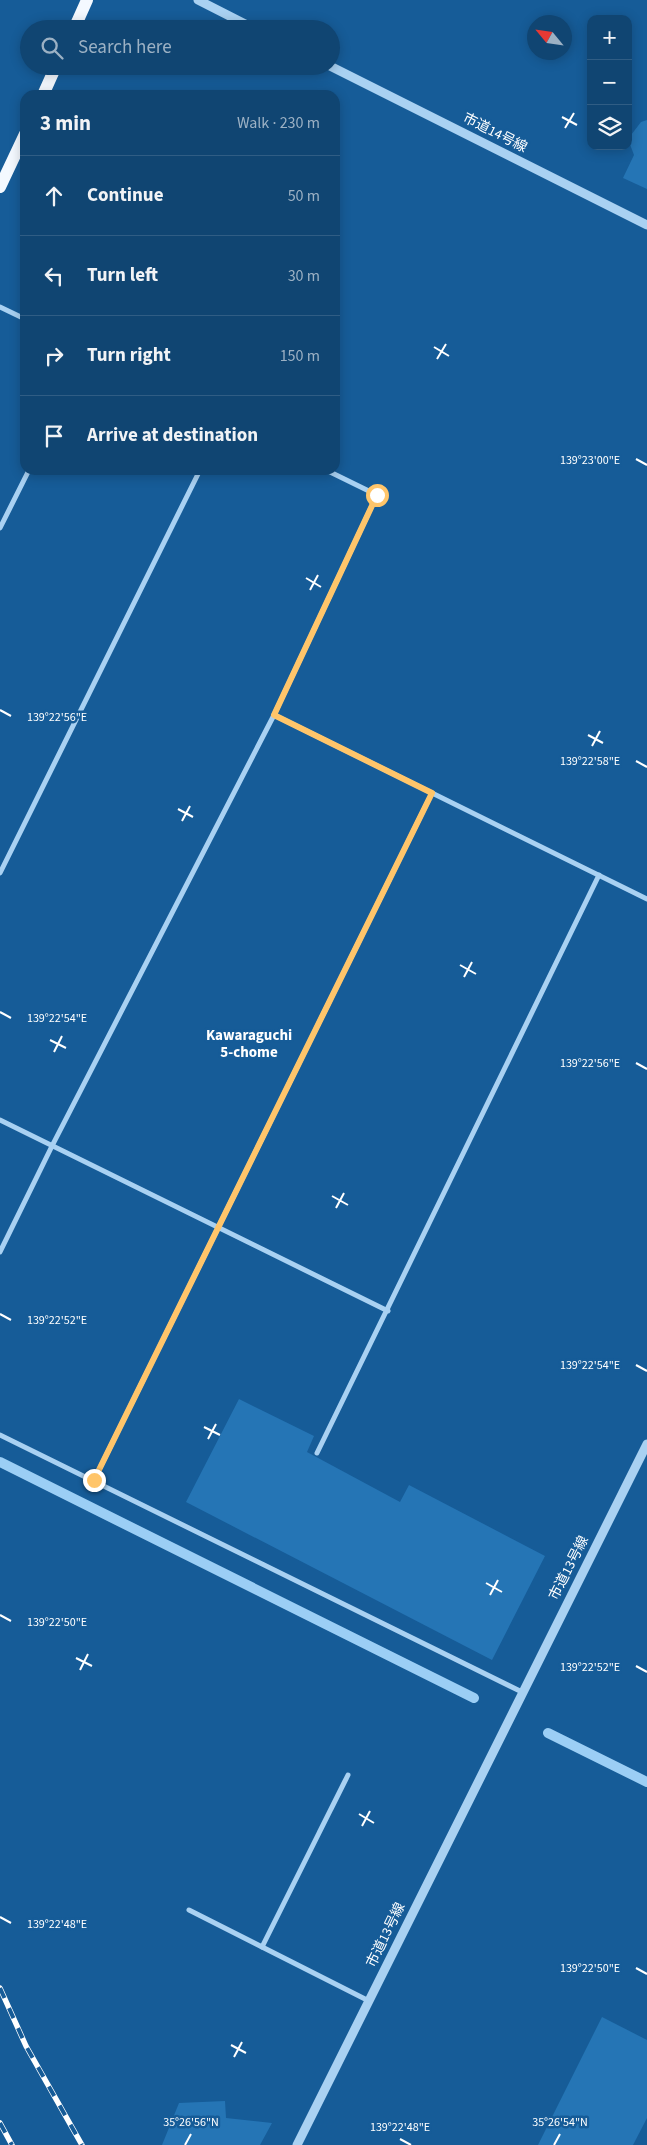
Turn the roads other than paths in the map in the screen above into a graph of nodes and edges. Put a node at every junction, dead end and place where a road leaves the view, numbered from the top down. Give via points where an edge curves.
1 (87, 0) edge
2 (198, 0) edge
3 (78, 20) edge
4 (237, 20) edge
5 (340, 71) edge
6 (52, 75) edge
7 (45, 90) edge
8 (20, 145) edge
9 (0, 187) edge
10 (647, 225) edge
11 (0, 307) edge
12 (20, 317) edge
13 (26, 475) edge
14 (198, 475) edge
15 (336, 475) edge
16 (0, 528) edge
17 (274, 715) junction
18 (432, 793) junction
19 (0, 873) edge
20 (599, 875) junction
21 (647, 899) edge
22 (0, 1120) edge
23 (52, 1146) junction
24 (218, 1228) junction
25 (0, 1252) edge
26 (388, 1311) junction
27 (0, 1435) edge
28 (647, 1444) edge
29 (317, 1453) dead end
30 (94, 1480) junction
31 (522, 1692) junction
32 (348, 1775) dead end
33 (189, 1910) dead end
34 (262, 1947) junction
35 (369, 2001) junction
36 (297, 2145) edge

1 - 3 main road
2 - 4 street
5 - 10 street, 市道14号線
6 - 7 main road
8 - 9 main road
11 - 12 street
13 - 16 street
14 - 19 street
15 - 17 street via 377,495
17 - 18 street
17 - 23 street
18 - 20 street
18 - 24 street
20 - 21 street
20 - 26 street
22 - 23 street
23 - 24 street
23 - 25 street
24 - 26 street
24 - 30 street
26 - 29 street
27 - 30 street
28 - 31 street, 市道13号線
30 - 31 street
31 - 35 street, 市道13号線
32 - 34 street
33 - 34 street
34 - 35 street
35 - 36 street, 市道13号線

